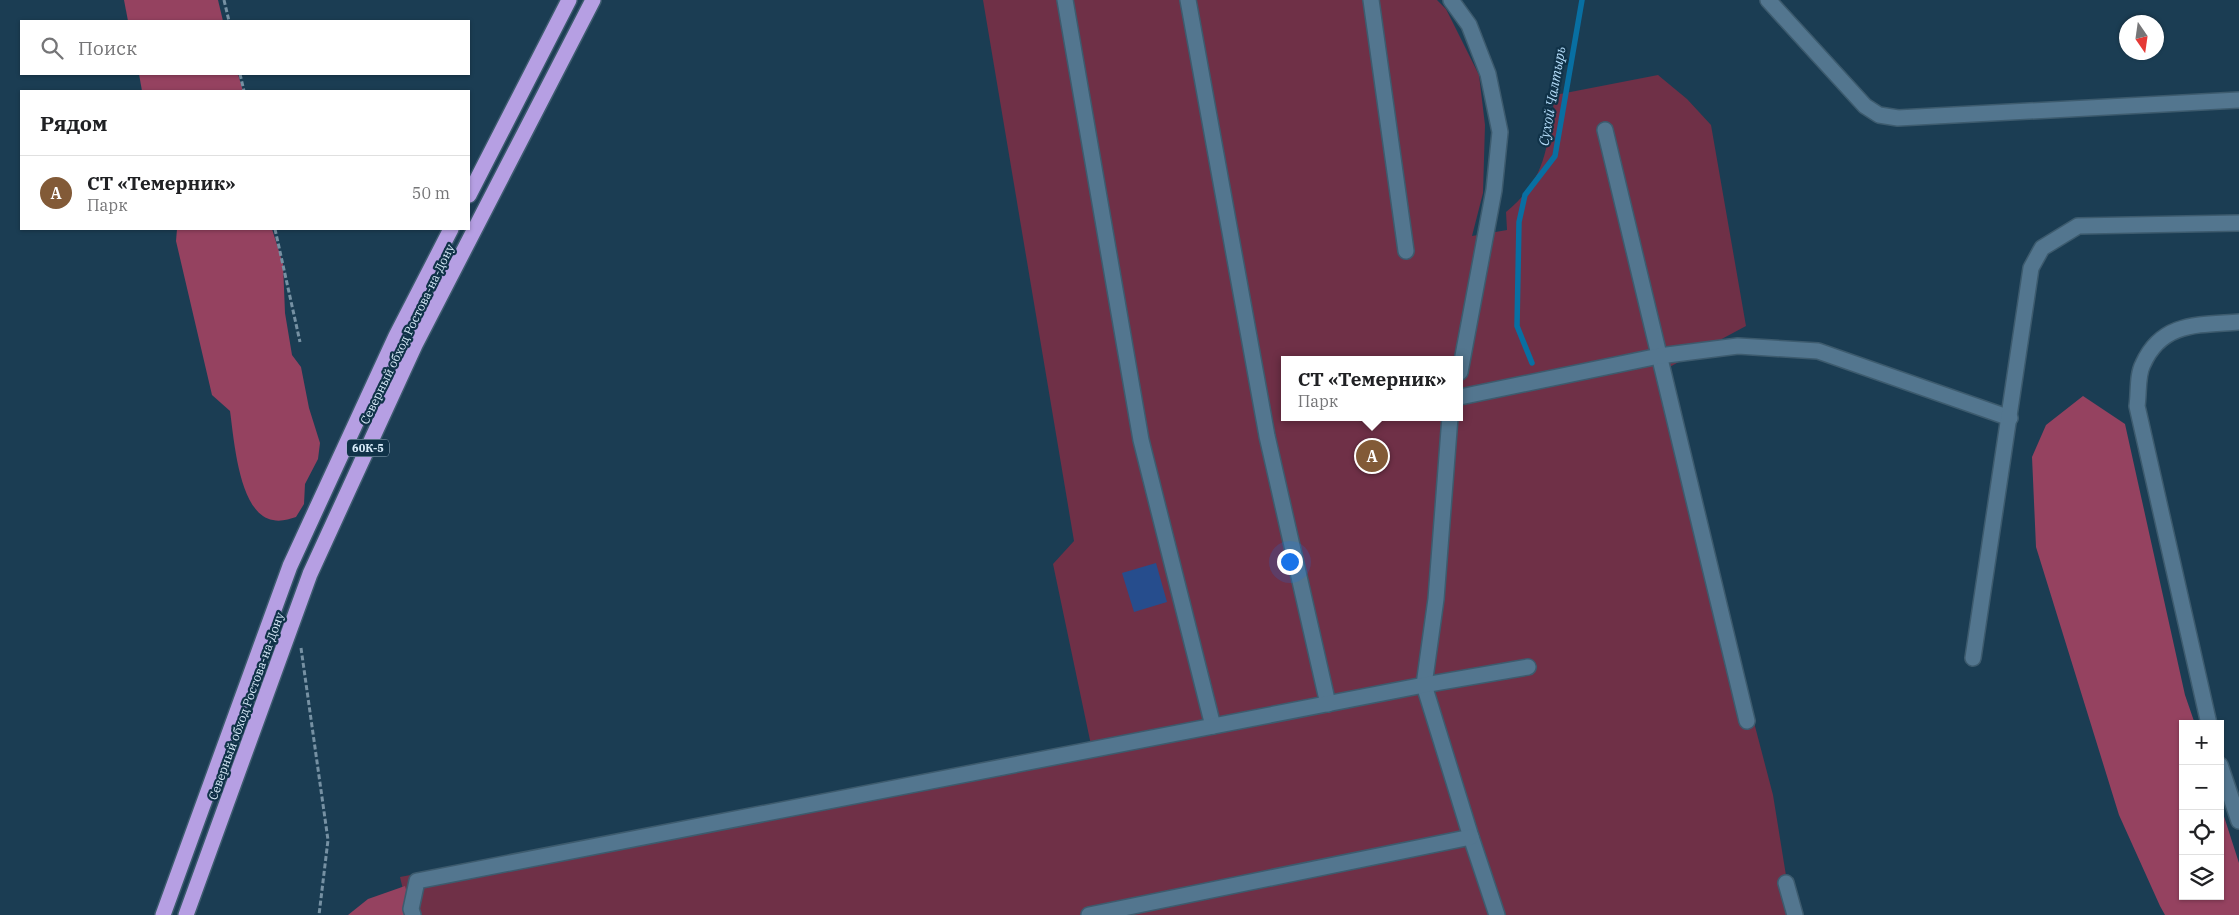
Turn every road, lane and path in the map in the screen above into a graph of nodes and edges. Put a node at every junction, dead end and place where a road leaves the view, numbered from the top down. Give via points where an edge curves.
1 (224, 0) edge
2 (569, 0) edge
3 (593, 0) edge
4 (1065, 0) edge
5 (1188, 0) edge
6 (1371, 0) edge
7 (1450, 0) edge
8 (1768, 0) edge
9 (229, 20) edge
10 (240, 75) edge
11 (244, 90) edge
12 (2239, 100) edge
13 (1605, 130) dead end
14 (470, 193) edge
15 (2239, 223) edge
16 (275, 230) edge
17 (450, 230) edge
18 (1406, 251) dead end
19 (2239, 322) edge
20 (300, 342) dead end
21 (1463, 356) edge
22 (1659, 356) junction
23 (1463, 396) edge
24 (2010, 418) junction
25 (1450, 421) edge
26 (300, 641) dead end
27 (1973, 658) dead end
28 (1528, 667) dead end
29 (1424, 685) junction
30 (1328, 704) junction
31 (2208, 720) edge
32 (1747, 721) dead end
33 (1212, 726) junction
34 (2224, 777) edge
35 (2239, 821) edge
36 (1471, 837) junction
37 (1786, 883) dead end
38 (163, 915) edge
39 (186, 915) edge
40 (319, 915) edge
41 (413, 915) edge
42 (1089, 915) edge
43 (1497, 915) edge
44 (1795, 915) edge

1 - 9 path
2 - 14 highway
3 - 39 highway, Северный обход Ростова-на-Дону / 60К-5 via 415,345 310,574
4 - 33 street via 1141,440
5 - 30 street via 1267,436
6 - 18 street
7 - 21 street via 1469,25 1488,74 1500,132 1494,190
8 - 12 street via 1865,106 1879,115 1898,118
10 - 11 path
13 - 22 street
15 - 24 street via 2078,226 2042,248 2031,268
16 - 20 path
17 - 38 highway, Северный обход Ростова-на-Дону / 60К-5 via 396,336 290,566
19 - 31 street via 2184,326 2158,340 2142,364 2137,406
22 - 23 street
22 - 24 street via 1738,346 1818,351
22 - 32 street
24 - 27 street
25 - 29 street via 1436,599
26 - 40 path via 328,840
28 - 29 street
29 - 30 street
29 - 36 street
30 - 33 street
33 - 41 street via 417,881 411,909
34 - 35 street
36 - 42 street
36 - 43 street
37 - 44 street

